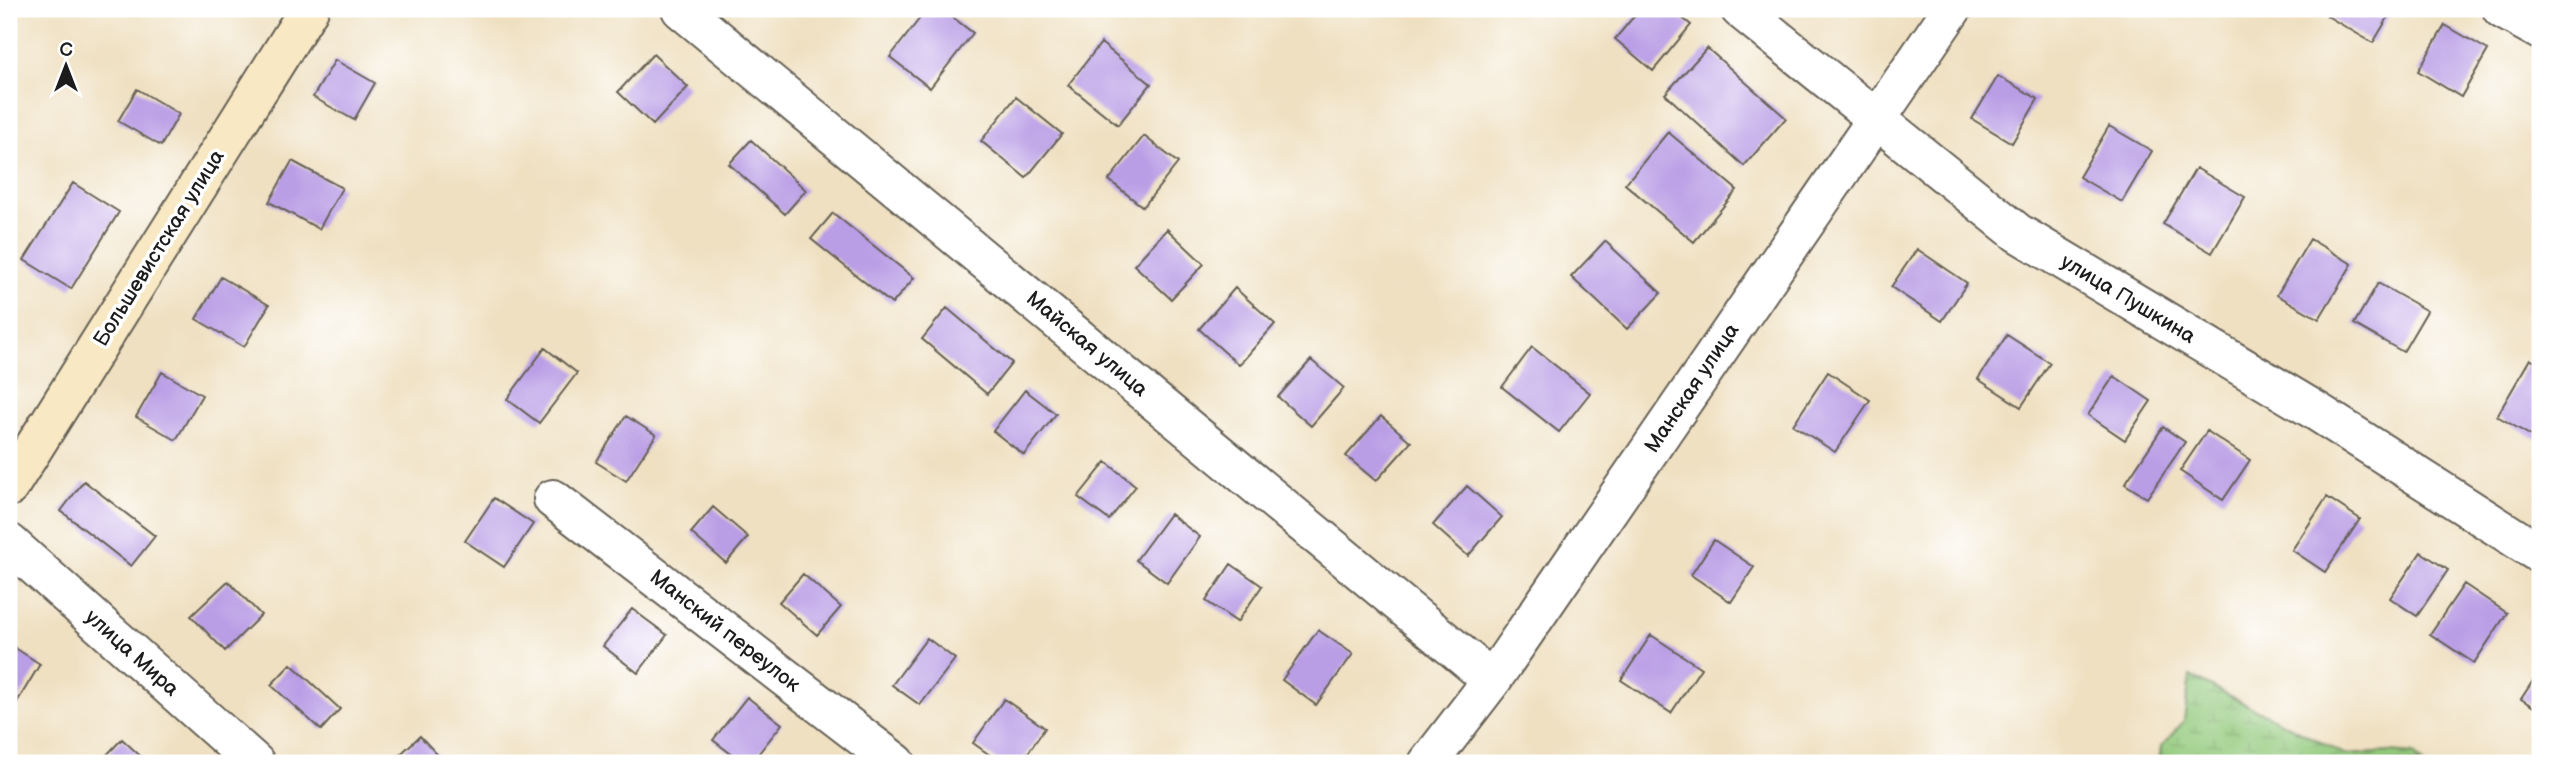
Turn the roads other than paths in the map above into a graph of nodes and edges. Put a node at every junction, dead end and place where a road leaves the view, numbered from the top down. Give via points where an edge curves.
1 (309, 9) edge
2 (681, 9) edge
3 (1740, 9) edge
4 (1952, 9) edge
5 (2502, 9) edge
6 (2540, 30) edge
7 (1876, 120) junction
8 (9, 487) edge
9 (553, 499) dead end
10 (9, 544) edge
11 (2540, 554) edge
12 (1492, 680) junction
13 (255, 763) edge
14 (896, 763) edge
15 (1428, 763) edge

1 - 8 street, Большевистская улица
2 - 12 street, Майская улица
3 - 7 street, улица Пушкина
4 - 7 street, Манская улица
5 - 6 street
7 - 11 street, улица Пушкина via 2018,233 2316,411
7 - 12 street, Манская улица
9 - 14 street, Манский переулок
10 - 13 street, улица Мира
12 - 15 street, Манская улица

